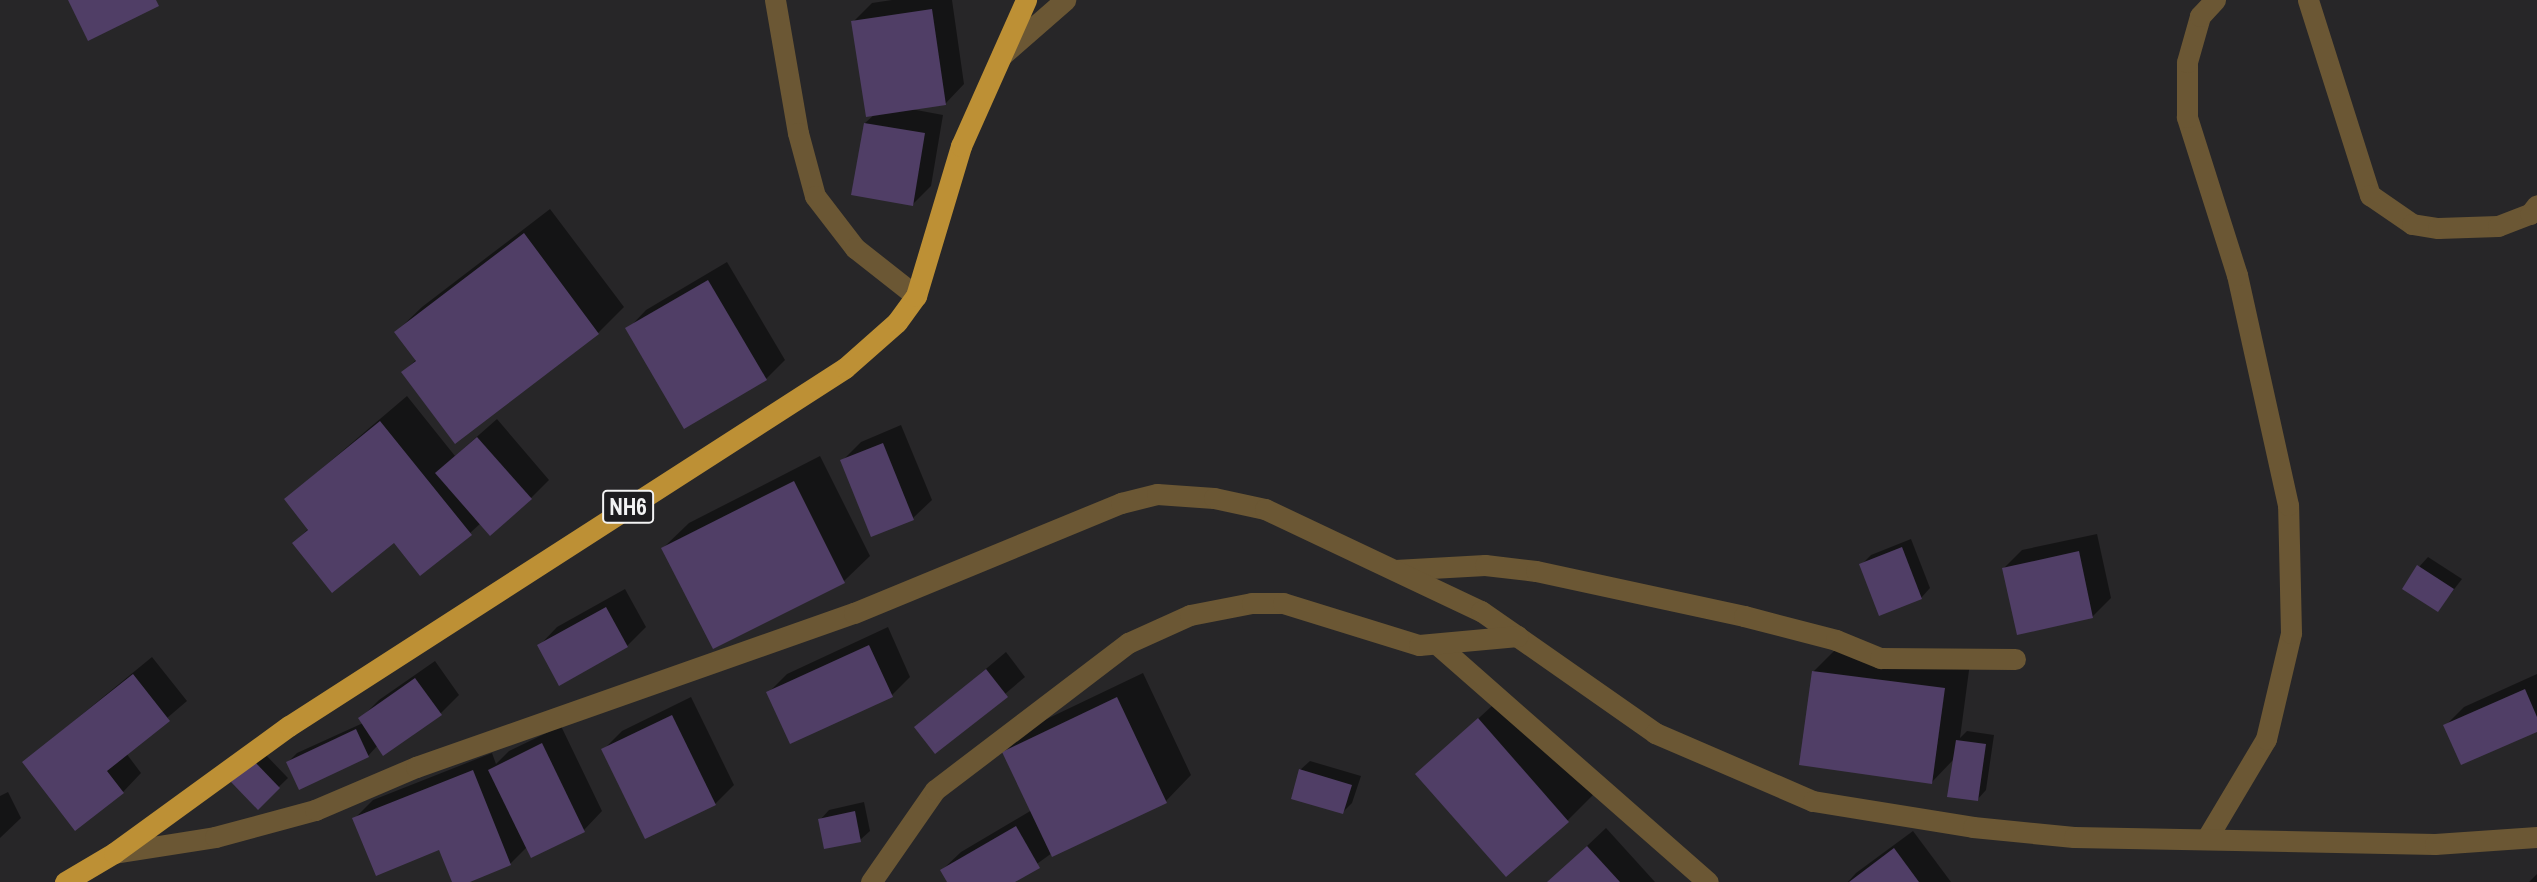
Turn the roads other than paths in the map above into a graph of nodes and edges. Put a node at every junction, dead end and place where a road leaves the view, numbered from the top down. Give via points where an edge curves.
1 (775, 0) edge
2 (1026, 0) edge
3 (1065, 0) edge
4 (2215, 0) edge
5 (2308, 0) edge
6 (1002, 55) junction
7 (2537, 205) edge
8 (916, 296) junction
9 (1395, 570) junction
10 (1518, 636) junction
11 (1438, 645) junction
12 (2015, 659) dead end
13 (2537, 837) edge
14 (2207, 838) junction
15 (114, 853) junction
16 (65, 882) edge
17 (871, 882) edge
18 (1708, 882) edge

1 - 8 street via 798,133 815,196 855,248
2 - 6 highway, NH6
3 - 6 street
4 - 14 street via 2200,16 2187,62 2187,117 2237,275 2288,505 2291,633 2266,739
5 - 7 street via 2370,195 2412,224 2438,228 2498,226 2530,214
6 - 8 highway, NH6 via 961,146
8 - 15 highway, NH6 via 897,322 845,368 289,726
9 - 10 street via 1481,611
9 - 12 street via 1485,565 1536,571 1744,615 1836,640 1880,658
9 - 15 street via 1265,509 1214,498 1157,494 1121,503 854,613 416,767 315,810 215,837
10 - 11 street
10 - 14 street via 1655,733 1812,801 1973,827 2074,837
11 - 17 street via 1400,642 1358,623 1283,603 1252,603 1190,615 1128,643 934,790
11 - 18 street
13 - 14 street via 2435,844
15 - 16 highway, NH6

